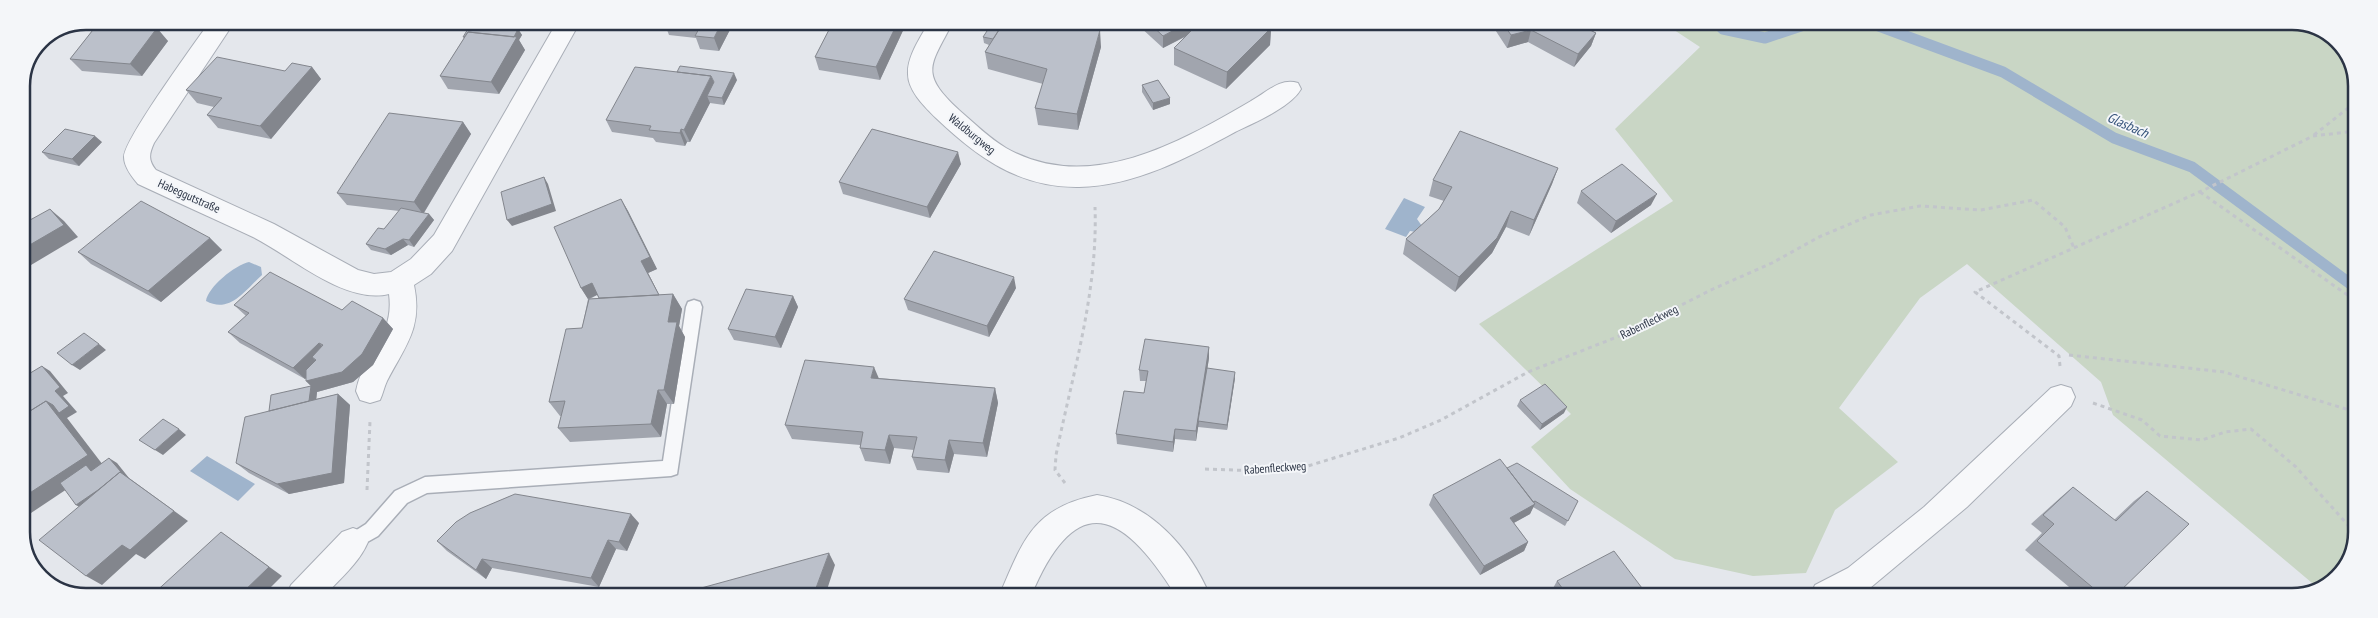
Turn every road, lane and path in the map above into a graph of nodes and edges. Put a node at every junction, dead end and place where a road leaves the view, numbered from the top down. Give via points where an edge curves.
1 (218, 30) edge
2 (563, 30) edge
3 (937, 30) edge
4 (1289, 90) dead end
5 (2348, 108) edge
6 (2348, 132) edge
7 (2313, 136) junction
8 (1094, 176) junction
9 (2199, 192) junction
10 (2074, 248) junction
11 (400, 281) junction
12 (2348, 295) edge
13 (694, 307) dead end
14 (2069, 355) dead end
15 (370, 391) joint
16 (2061, 397) junction
17 (2348, 409) edge
18 (1205, 469) dead end
19 (1083, 511) junction
20 (2348, 524) edge
21 (353, 542) junction
22 (310, 588) edge
23 (1019, 588) edge
24 (1189, 588) edge
25 (1845, 588) edge

1 - 11 street, Habeggutstraße via 145,136 136,152 137,165 147,178 267,232 347,278 373,285
2 - 11 street, Habeggutstraße via 442,243 418,270
3 - 8 street, Waldburgweg via 920,63 924,92 999,156 1021,166 1050,173
4 - 8 street, Waldburgweg via 1252,114 1164,158 1142,167
5 - 7 path
6 - 7 path
7 - 9 path
8 - 19 path via 1096,255 1059,436 1056,470
9 - 10 path
9 - 12 path
10 - 16 path via 1975,292 2059,356
10 - 18 path, Rabenfleckweg via 2065,227 2033,200 1980,210 1920,206 1871,215 1819,237 1622,335 1528,372 1441,420 1399,438 1308,466 1260,471
11 - 15 street via 405,299 404,324 372,381
13 - 21 lane via 671,468 425,485 401,496 372,530
14 - 17 path via 2224,372
15 - 21 path via 366,509
16 - 20 path via 2098,404 2142,420 2160,436 2202,440 2225,432 2251,429 2296,467
16 - 25 street via 2000,460 1914,535
19 - 23 street via 1065,519 1049,532
19 - 24 street via 1110,511 1138,525 1162,549
21 - 22 street

